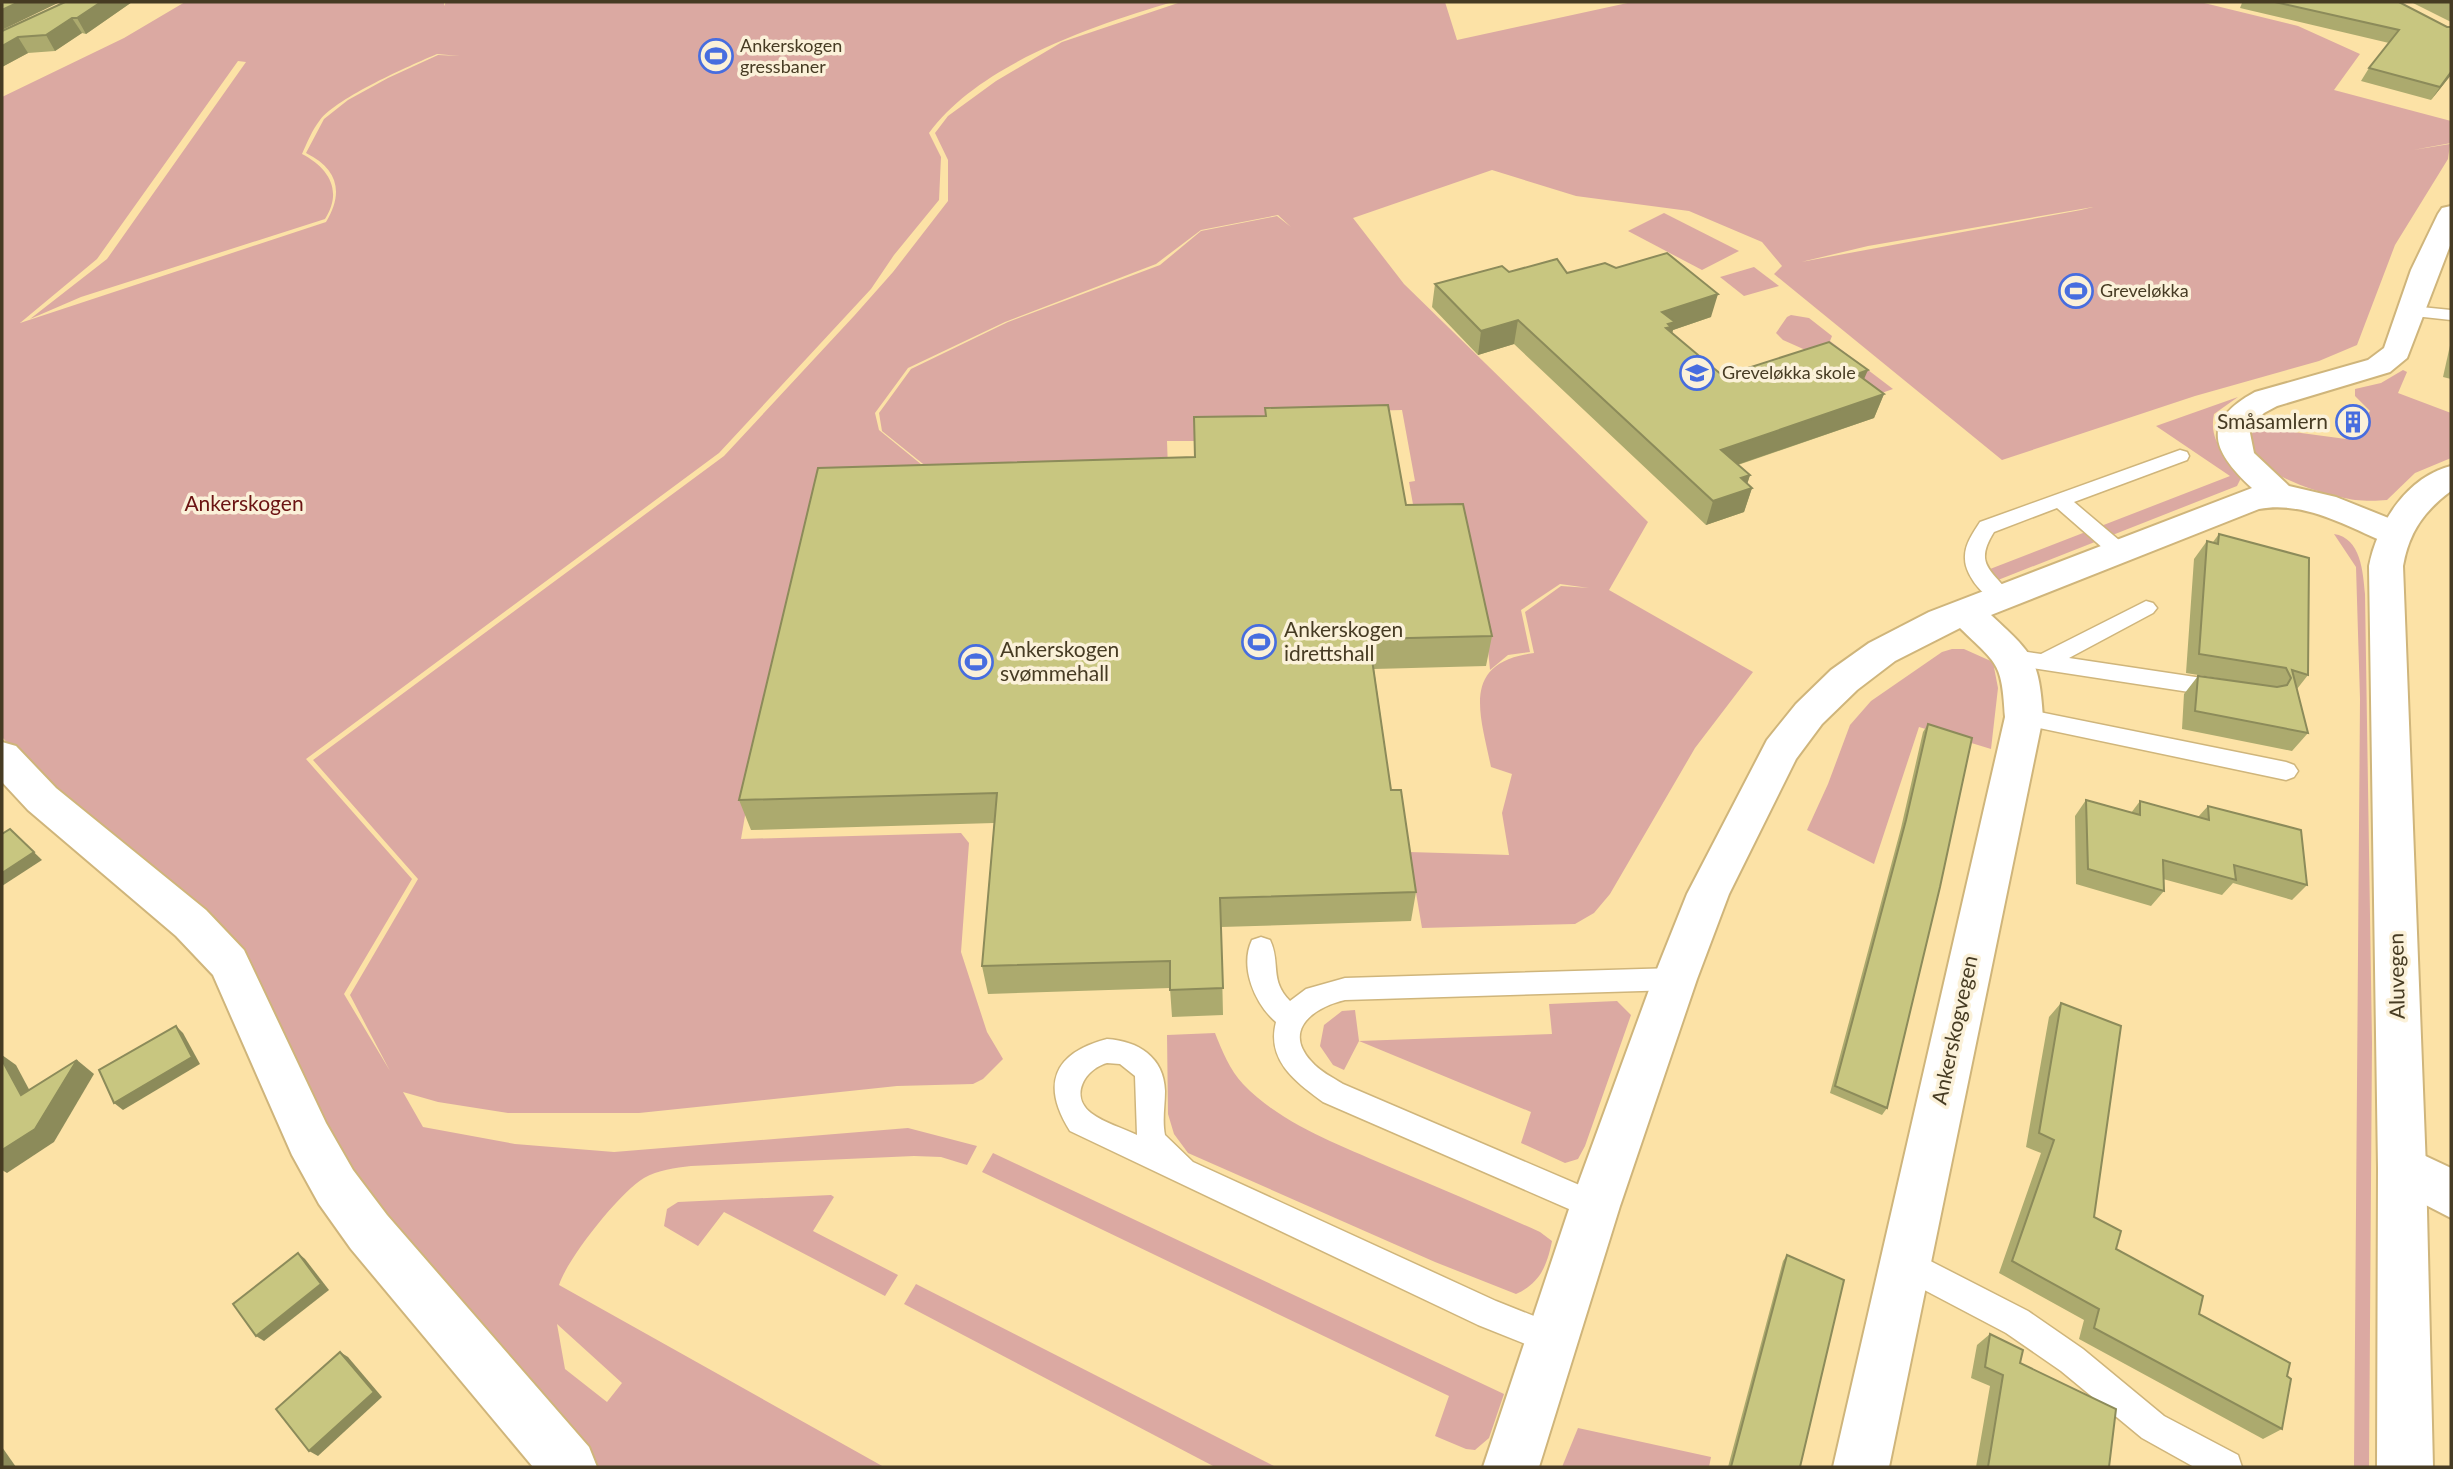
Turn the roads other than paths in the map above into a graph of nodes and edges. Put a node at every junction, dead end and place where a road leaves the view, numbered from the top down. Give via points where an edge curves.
1 (2451, 214) edge
2 (2411, 311) junction
3 (2451, 315) edge
4 (2180, 456) dead end
5 (2451, 476) edge
6 (2279, 495) junction
7 (2059, 500) junction
8 (2394, 533) junction
9 (2119, 551) junction
10 (1983, 604) junction
11 (2146, 608) dead end
12 (2028, 661) junction
13 (2249, 693) edge
14 (2024, 717) junction
15 (2, 757) edge
16 (2286, 771) dead end
17 (1261, 948) dead end
18 (1675, 979) junction
19 (1291, 1018) junction
20 (2402, 1168) junction
21 (1183, 1172) junction
22 (2451, 1194) edge
23 (1595, 1206) junction
24 (1905, 1263) junction
25 (1553, 1339) junction
26 (569, 1467) edge
27 (1511, 1467) edge
28 (1861, 1467) edge
29 (2226, 1467) edge
30 (2406, 1467) edge

1 - 2 street
2 - 3 lane
2 - 6 street via 2397,352 2379,366 2266,399 2233,426 2234,447
4 - 7 lane
5 - 8 street, Aluvegen via 2422,497
6 - 8 street via 2303,499
6 - 9 street via 2252,499
7 - 9 lane
7 - 10 lane via 1987,527 1975,544 1973,558 1986,583
8 - 20 street, Aluvegen via 2386,566
9 - 10 street
10 - 12 street
10 - 18 street via 1882,652 1809,713 1781,750 1713,882
11 - 12 lane
12 - 13 lane
12 - 14 street, Ankerskogvegen via 2022,682
14 - 16 lane
14 - 24 street, Ankerskogvegen
15 - 26 street via 41,799 191,923 229,963 309,1139 336,1187
17 - 19 lane via 1264,990
18 - 19 lane via 1345,989 1320,993
18 - 23 street
19 - 23 lane via 1289,1045 1299,1068 1333,1093
20 - 22 street
20 - 30 street, Aluvegen
21 - 21 lane via 1160,1152 1150,1133 1151,1085 1147,1070 1136,1059 1105,1051 1075,1066 1065,1096 1069,1111 1080,1122
21 - 25 lane via 1489,1314
23 - 25 street
24 - 28 street, Ankerskogvegen
24 - 29 lane via 2017,1322 2153,1427
25 - 27 street

